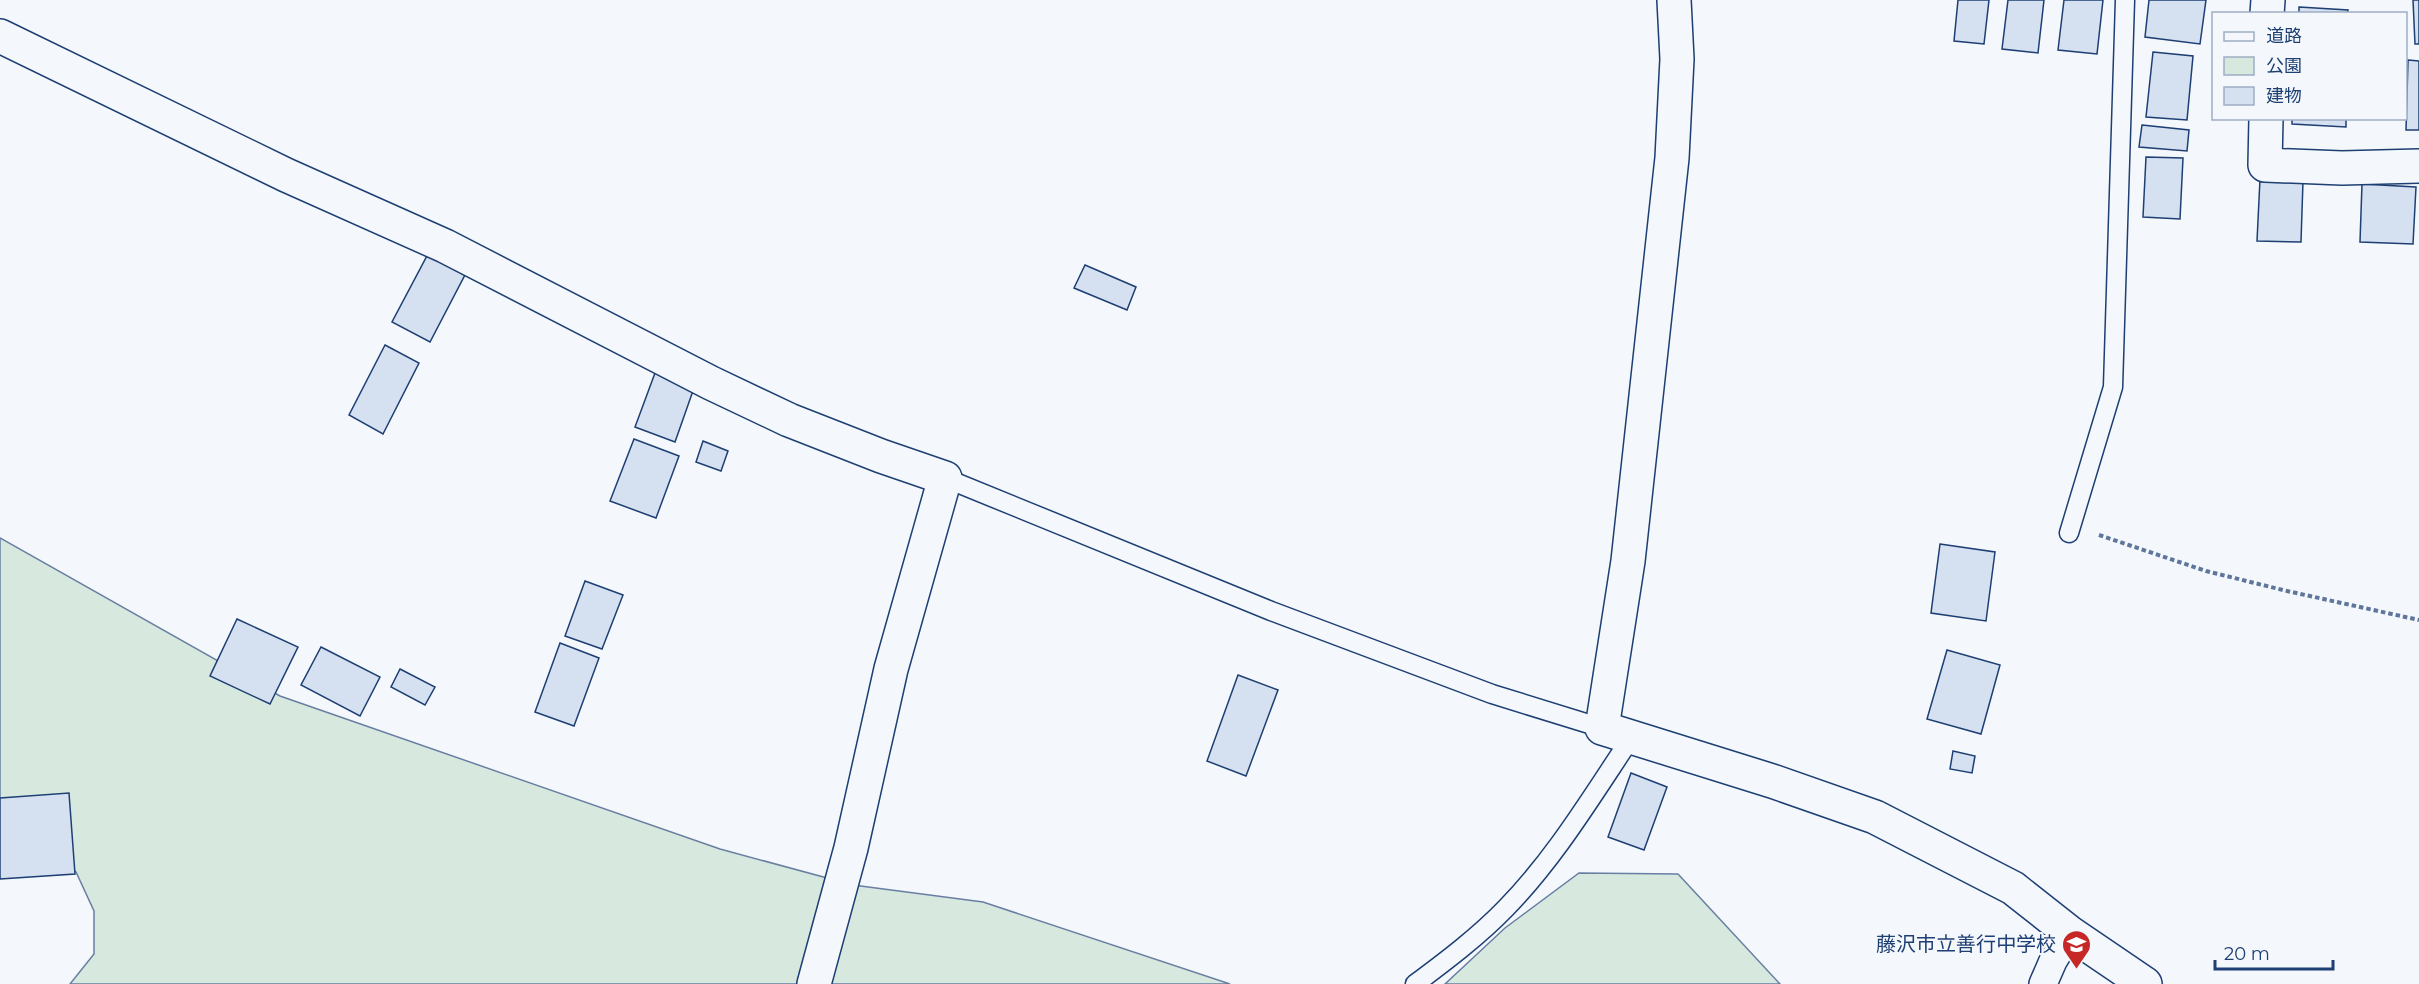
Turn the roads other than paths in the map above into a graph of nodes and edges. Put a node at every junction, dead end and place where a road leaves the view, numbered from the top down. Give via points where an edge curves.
1 (1674, 0) edge
2 (2125, 0) edge
3 (0, 36) edge
4 (2266, 120) edge
5 (2419, 166) edge
6 (945, 478) junction
7 (2068, 533) road end
8 (1616, 733) junction
9 (2070, 933) junction
10 (814, 984) edge
11 (1414, 984) edge
12 (2043, 984) edge
13 (2145, 984) edge

1 - 8 street via 1677,59 1672,158 1628,561
2 - 7 lane via 2113,387
3 - 6 street via 286,175 445,246 789,420
4 - 5 street via 2265,165
6 - 8 lane via 1293,619 1491,694
6 - 10 street via 891,669
8 - 9 street via 1875,817 2013,888
8 - 11 lane via 1562,842 1506,909
9 - 12 street
9 - 13 street

